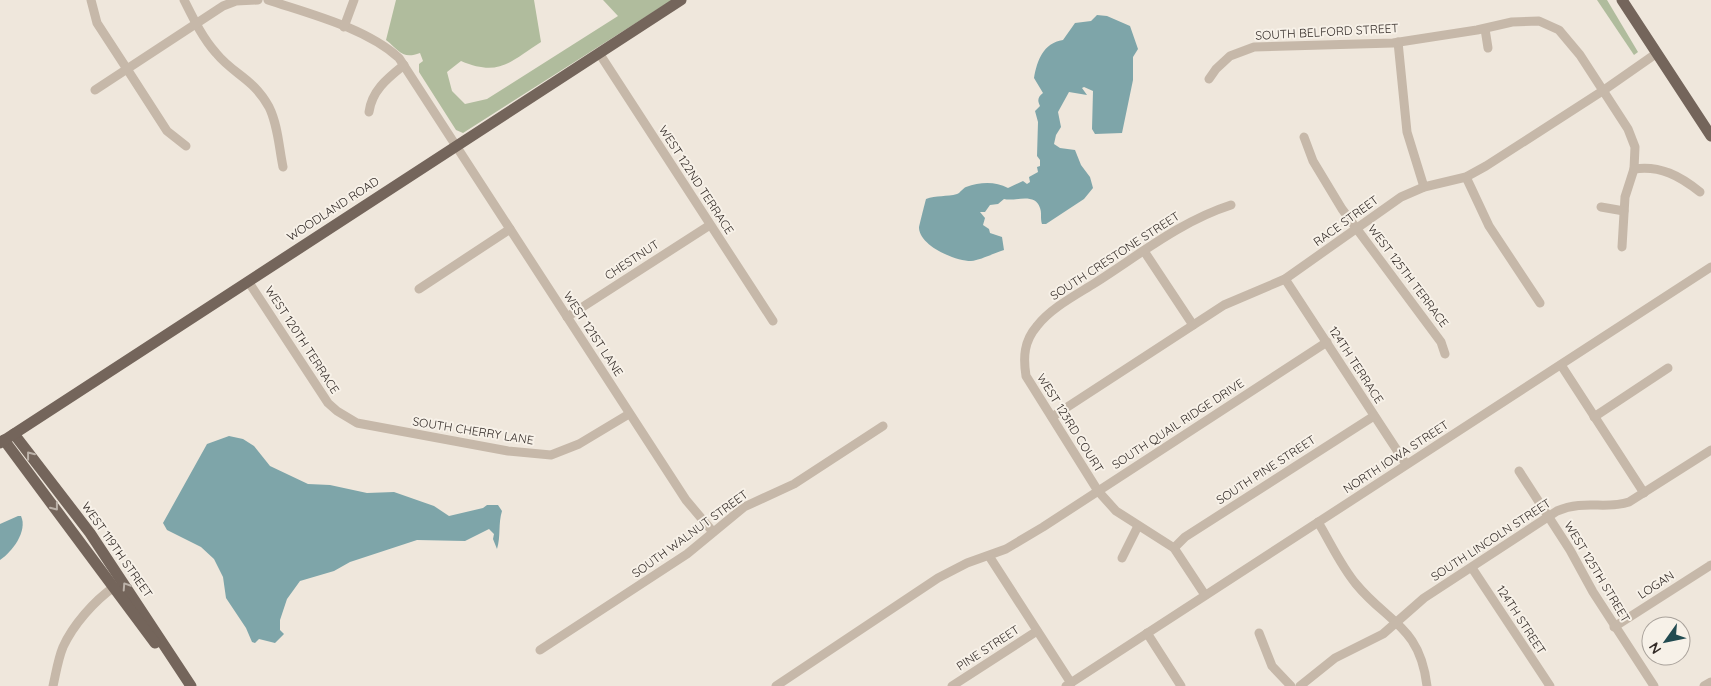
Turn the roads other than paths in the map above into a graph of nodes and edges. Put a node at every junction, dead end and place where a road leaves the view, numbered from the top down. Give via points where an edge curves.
1 (91, 0) edge
2 (184, 0) edge
3 (258, 0) edge
4 (268, 0) edge
5 (354, 0) edge
6 (681, 0) edge
7 (1622, 0) edge
8 (196, 24) junction
9 (344, 27) junction
10 (1485, 29) junction
11 (1398, 42) junction
12 (1488, 48) dead end
13 (599, 53) junction
14 (1657, 53) junction
15 (404, 65) junction
16 (127, 69) junction
17 (1209, 79) dead end
18 (95, 90) dead end
19 (1604, 90) junction
20 (368, 112) dead end
21 (1711, 136) edge
22 (1304, 137) dead end
23 (186, 146) dead end
24 (456, 146) junction
25 (283, 167) dead end
26 (1634, 169) junction
27 (1466, 177) junction
28 (1424, 187) junction
29 (1700, 192) dead end
30 (1231, 205) dead end
31 (1601, 207) dead end
32 (1624, 210) junction
33 (710, 224) junction
34 (1357, 228) junction
35 (510, 229) junction
36 (1622, 247) dead end
37 (1144, 251) junction
38 (1711, 267) edge
39 (1285, 278) junction
40 (248, 281) junction
41 (419, 289) dead end
42 (1540, 303) dead end
43 (567, 317) junction
44 (773, 321) dead end
45 (1193, 325) junction
46 (1327, 342) junction
47 (1026, 344) joint
48 (1444, 354) dead end
49 (1561, 364) junction
50 (1668, 368) dead end
51 (629, 414) junction
52 (1374, 416) junction
53 (1052, 417) junction
54 (1594, 417) junction
55 (883, 426) dead end
56 (393, 430) joint
57 (14, 434) junction
58 (2, 441) edge
59 (1711, 450) edge
60 (1406, 464) junction
61 (1519, 471) dead end
62 (1098, 491) junction
63 (1644, 493) junction
64 (1549, 516) junction
65 (1318, 522) junction
66 (1138, 526) junction
67 (713, 532) junction
68 (1174, 548) junction
69 (989, 556) junction
70 (1122, 558) dead end
71 (1711, 565) edge
72 (1472, 568) junction
73 (114, 587) junction
74 (1205, 595) junction
75 (1398, 622) junction
76 (1614, 627) junction
77 (1037, 631) junction
78 (1147, 633) junction
79 (1260, 633) dead end
80 (540, 650) dead end
81 (1711, 682) edge
82 (1069, 684) edge
83 (53, 686) edge
84 (186, 686) edge
85 (191, 686) edge
86 (776, 686) edge
87 (952, 686) edge
88 (1181, 686) edge
89 (1291, 686) edge
90 (1300, 686) edge
91 (1427, 686) edge
92 (1550, 686) edge
93 (1654, 686) edge
94 (1704, 686) edge

1 - 16 street via 97,23
2 - 8 street
3 - 8 street via 236,1 223,6
4 - 9 street, WEST 121ST LANE
5 - 9 street
6 - 13 main road, WOODLAND ROAD
7 - 14 main road
8 - 16 street
8 - 25 street via 216,54 254,85 261,95 273,118
9 - 15 street, WEST 121ST LANE via 386,46
10 - 11 street, SOUTH BELFORD STREET
10 - 12 street
10 - 19 street, SOUTH BELFORD STREET via 1512,22 1539,21 1559,30
11 - 17 street, SOUTH BELFORD STREET via 1254,47 1230,56
11 - 28 street via 1408,132
13 - 24 main road, WOODLAND ROAD
13 - 33 street, WEST 122ND TERRACE
14 - 19 street, RACE STREET
14 - 21 main road
15 - 20 street via 375,92
15 - 24 street, WEST 121ST LANE
16 - 18 street
16 - 23 street via 167,131
19 - 26 street, SOUTH BELFORD STREET via 1628,129 1634,147
19 - 27 street, RACE STREET
22 - 34 street, WEST 125TH TERRACE via 1322,177
24 - 35 street, WEST 121ST LANE
24 - 40 main road, WOODLAND ROAD
26 - 29 street via 1648,166 1666,171 1684,179
26 - 32 street via 1624,196
27 - 28 street, RACE STREET
27 - 42 street via 1489,226
28 - 34 street, RACE STREET via 1401,197
30 - 37 street, SOUTH CRESTONE STREET via 1178,228
31 - 32 street
32 - 36 street
33 - 43 street, CHESTNUT
33 - 44 street, WEST 122ND TERRACE
34 - 39 street, RACE STREET
34 - 48 street, WEST 125TH TERRACE via 1441,342
35 - 41 street
35 - 43 street, WEST 121ST LANE
37 - 45 street
37 - 47 street, SOUTH CRESTONE STREET via 1059,307 1038,324
38 - 49 street, NORTH IOWA STREET
39 - 45 street, RACE STREET via 1224,305
39 - 46 street, 124TH TERRACE
40 - 56 street, WEST 120TH TERRACE via 328,403 357,423
40 - 57 main road, WOODLAND ROAD
43 - 51 street, WEST 121ST LANE
45 - 53 street, RACE STREET
46 - 52 street, 124TH TERRACE
46 - 62 street, SOUTH QUAIL RIDGE DRIVE
47 - 53 street, WEST 123RD COURT via 1026,376
49 - 54 street
49 - 60 street, NORTH IOWA STREET
50 - 54 street
51 - 56 street, SOUTH CHERRY LANE via 579,444 551,455 508,451
51 - 67 street, WEST 121ST LANE via 686,500
52 - 60 street, 124TH TERRACE
52 - 68 street, SOUTH PINE STREET via 1185,537
53 - 62 street, WEST 123RD COURT
54 - 63 street
55 - 67 street, SOUTH WALNUT STREET via 794,484 744,507
57 - 58 main road, WOODLAND ROAD
85 -> 57 main road, WEST 119TH STREET via 107,557
58 -> 73 main road, WEST 119TH STREET
59 - 63 street, SOUTH LINCOLN STREET
60 - 65 street, NORTH IOWA STREET
61 - 64 street, WEST 125TH STREET
62 - 66 street, WEST 123RD COURT via 1116,511
62 - 69 street, SOUTH QUAIL RIDGE DRIVE via 1043,527
63 - 64 street, SOUTH LINCOLN STREET via 1622,504 1577,505
64 - 72 street, SOUTH LINCOLN STREET
64 - 76 street, WEST 125TH STREET
65 - 74 street, NORTH IOWA STREET
65 - 75 street via 1355,583
66 - 68 street, WEST 123RD COURT
66 - 70 street
67 - 80 street, SOUTH WALNUT STREET via 687,554
68 - 74 street, WEST 123RD COURT
69 - 77 street
69 - 86 street, SOUTH QUAIL RIDGE DRIVE via 938,578
71 - 76 street, LOGAN
72 - 75 street, SOUTH LINCOLN STREET via 1424,598
72 - 92 street, 124TH STREET
73 - 83 street via 101,596 63,647
73 - 84 main road, WEST 119TH STREET
74 - 78 street, NORTH IOWA STREET
75 - 90 street, SOUTH LINCOLN STREET via 1375,639 1335,658
75 - 91 street via 1415,645
76 - 93 street, WEST 125TH STREET
77 - 82 street
77 - 87 street, PINE STREET
78 - 82 street, NORTH IOWA STREET
78 - 88 street
79 - 89 street via 1272,666
81 - 94 street

